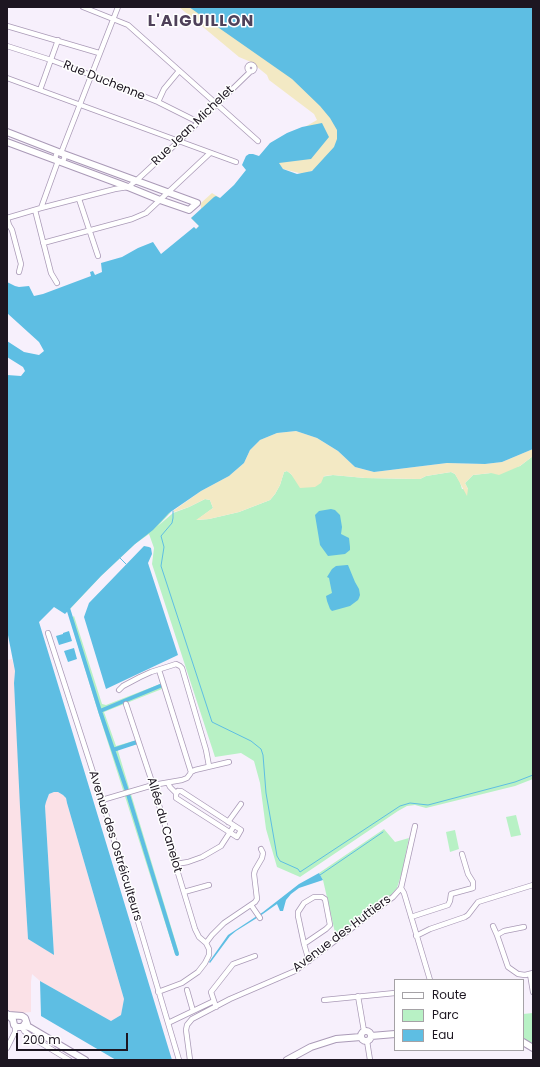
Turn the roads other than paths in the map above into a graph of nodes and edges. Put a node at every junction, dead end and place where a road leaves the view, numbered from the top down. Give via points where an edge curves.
1 (83, 7) edge
2 (118, 7) edge
3 (113, 18) junction
4 (7, 26) edge
5 (58, 40) junction
6 (7, 46) edge
7 (99, 53) junction
8 (51, 60) junction
9 (180, 72) junction
10 (250, 72) dead end
11 (91, 75) junction
12 (7, 78) edge
13 (40, 90) junction
14 (158, 102) junction
15 (217, 104) junction
16 (80, 105) junction
17 (198, 122) junction
18 (7, 132) edge
19 (179, 141) junction
20 (258, 141) dead end
21 (7, 142) edge
22 (62, 153) junction
23 (210, 153) junction
24 (58, 161) junction
25 (236, 162) dead end
26 (111, 171) junction
27 (108, 180) junction
28 (137, 180) junction
29 (128, 187) junction
30 (169, 193) junction
31 (79, 199) junction
32 (160, 200) junction
33 (41, 208) junction
34 (34, 210) junction
35 (7, 218) edge
36 (89, 230) junction
37 (43, 243) junction
38 (98, 256) dead end
39 (19, 272) dead end
40 (57, 283) dead end
41 (48, 633) dead end
42 (159, 670) junction
43 (119, 690) dead end
44 (126, 704) dead end
45 (229, 762) dead end
46 (209, 766) junction
47 (191, 772) junction
48 (168, 783) junction
49 (153, 785) junction
50 (176, 792) junction
51 (102, 800) junction
52 (241, 804) dead end
53 (228, 822) junction
54 (234, 826) junction
55 (415, 826) dead end
56 (230, 833) junction
57 (261, 849) dead end
58 (462, 854) dead end
59 (176, 864) junction
60 (209, 885) dead end
61 (533, 885) edge
62 (401, 888) junction
63 (184, 892) junction
64 (253, 904) junction
65 (411, 917) junction
66 (260, 918) dead end
67 (493, 926) dead end
68 (524, 927) dead end
69 (497, 935) junction
70 (416, 936) junction
71 (206, 944) junction
72 (304, 944) junction
73 (255, 956) dead end
74 (309, 960) junction
75 (531, 974) edge
76 (430, 979) edge
77 (186, 990) dead end
78 (158, 992) junction
79 (533, 992) edge
80 (394, 993) edge
81 (358, 996) junction
82 (324, 1000) dead end
83 (215, 1004) junction
84 (193, 1011) junction
85 (18, 1023) edge
86 (168, 1023) junction
87 (363, 1034) junction
88 (394, 1034) edge
89 (369, 1039) junction
90 (524, 1043) edge
91 (7, 1048) edge
92 (533, 1048) edge
93 (69, 1060) edge
94 (85, 1060) edge
95 (179, 1060) edge
96 (190, 1060) edge
97 (288, 1060) edge
98 (370, 1060) edge

1 - 3 street
2 - 3 street
3 - 7 street
3 - 9 street via 128,25
4 - 5 street
5 - 7 street
5 - 8 street
6 - 8 street, Rue Duchenne
7 - 11 street
8 - 11 street, Rue Duchenne
8 - 13 street
9 - 14 street via 164,89
9 - 15 street
10 - 15 street, Rue Jean Michelet
11 - 14 street, Rue Duchenne
11 - 16 street
12 - 13 street
13 - 16 street
14 - 17 street, Rue Duchenne
15 - 17 street, Rue Jean Michelet
15 - 20 street
16 - 19 street
16 - 22 street
17 - 19 street, Rue Jean Michelet
18 - 22 street
19 - 23 street
19 - 28 street, Rue Jean Michelet
21 - 24 street
22 - 24 street via 64,159
22 - 26 street
23 - 25 street
23 - 30 street
24 - 27 street
24 - 33 street
26 - 27 street
26 - 28 street
27 - 29 street
28 - 29 street, Rue Jean Michelet
28 - 30 street
29 - 31 street
29 - 32 street
30 - 32 street
30 - 32 street via 197,203 189,210
31 - 33 street
31 - 36 street
32 - 36 street via 146,213 132,219
33 - 34 street
34 - 35 street
34 - 37 street
35 - 39 street via 21,264
36 - 37 street
36 - 38 street
37 - 40 street via 51,273
41 - 51 street, Avenue des Ostréiculteurs
42 - 43 street via 140,677
42 - 46 street via 176,664 182,668
42 - 47 street
44 - 49 street, Allée du Canelot
45 - 46 street
46 - 47 street
47 - 48 street via 185,779
48 - 49 street
48 - 50 street
49 - 51 street
49 - 59 street, Allée du Canelot
50 - 53 street via 181,791
50 - 56 street via 176,798
51 - 78 street, Avenue des Ostréiculteurs
52 - 53 street
53 - 54 street
54 - 56 street
54 - 56 street via 241,830 237,837
55 - 62 street
56 - 59 street via 221,846 202,857
57 - 64 street via 262,858 254,870 257,899
58 - 65 street via 473,888 451,894 448,905
59 - 63 street, Allée du Canelot
60 - 63 street
61 - 70 street via 478,902 465,917
62 - 65 street
62 - 74 street, Avenue des Huttiers via 393,897
63 - 71 street, Allée du Canelot via 195,930
64 - 66 street
64 - 71 street via 224,923
65 - 70 street
67 - 69 street
68 - 69 street
69 - 75 street via 508,967 518,974
70 - 76 street
71 - 78 street via 209,955 198,972 182,983
72 - 72 street via 298,912 304,903 322,897 325,899 330,925
72 - 74 street
73 - 83 street via 233,964 211,992
74 - 83 street, Avenue des Huttiers via 295,971
75 - 79 street
77 - 84 street
78 - 86 street, Avenue des Ostréiculteurs
80 - 81 street
81 - 82 street
81 - 87 street
83 - 84 street
83 - 96 street via 187,1025
84 - 86 street
85 - 91 street
85 - 93 street via 24,1032
85 - 94 street
86 - 95 street, Avenue des Ostréiculteurs
87 - 89 street via 362,1040
87 - 89 street via 369,1032
87 - 97 street via 311,1047
88 - 89 street
89 - 98 street
90 - 92 street

